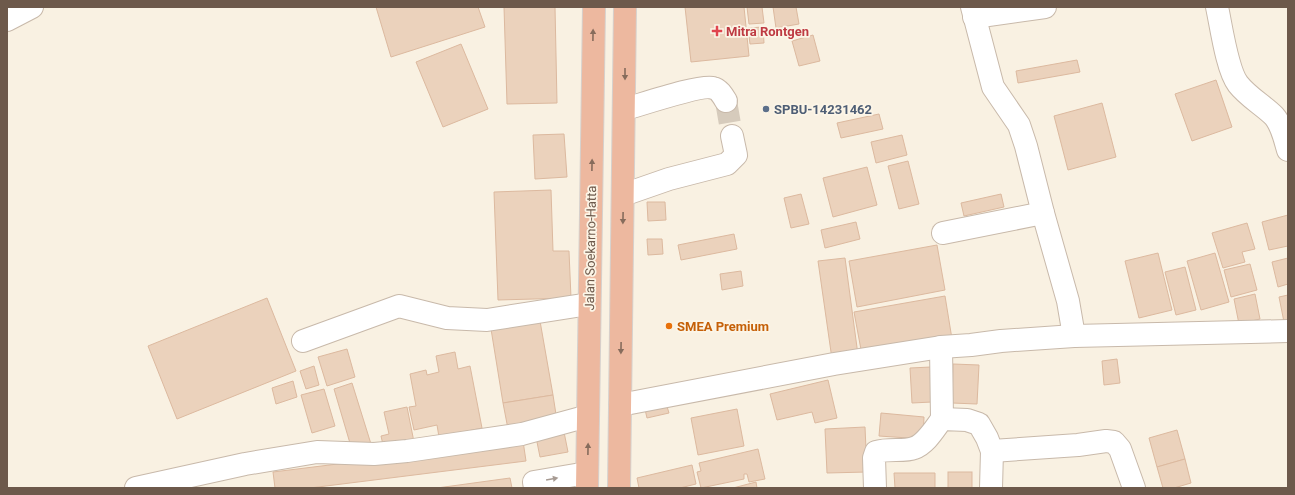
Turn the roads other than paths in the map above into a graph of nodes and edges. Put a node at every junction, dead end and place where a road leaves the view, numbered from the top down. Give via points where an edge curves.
1 (32, 7) edge
2 (594, 7) edge
3 (625, 7) edge
4 (1045, 7) edge
5 (1217, 7) edge
6 (973, 12) edge
7 (7, 20) edge
8 (726, 101) tunnel mouth
9 (624, 109) junction
10 (732, 136) tunnel mouth
11 (1288, 150) edge
12 (623, 195) junction
13 (1043, 213) junction
14 (943, 233) dead end
15 (589, 304) junction
16 (1288, 331) edge
17 (1074, 336) junction
18 (303, 341) dead end
19 (941, 347) junction
20 (620, 405) junction
21 (588, 416) junction
22 (942, 419) junction
23 (995, 451) junction
24 (587, 481) edge
25 (136, 488) edge
26 (535, 488) edge
27 (619, 488) edge
28 (875, 488) edge
29 (991, 488) edge
30 (1134, 488) edge

1 - 7 street
15 -> 2 highway, Jalan Soekarno-Hatta
3 -> 9 highway
4 - 6 street
5 - 11 street via 1230,68 1237,83 1275,117
6 - 13 street via 993,87 1019,125
8 - 9 street via 713,88 698,88
9 - 12 highway
10 - 12 street via 736,156 727,164 669,179
12 -> 20 highway
13 - 14 street
13 - 17 street via 1068,301
15 - 18 street via 487,320 447,318 399,306
15 - 21 highway, Jalan Soekarno-Hatta
16 - 17 street
17 - 19 street
19 - 20 street via 834,364
19 - 22 street
20 - 27 highway
24 -> 21 highway, Jalan Soekarno-Hatta
21 - 25 street via 522,434 374,454 316,452
22 - 23 street via 967,420 979,424
22 - 28 street via 922,444 914,449 876,452
23 - 29 street
23 - 30 street via 1114,442 1120,448
26 -> 24 street via 534,482

